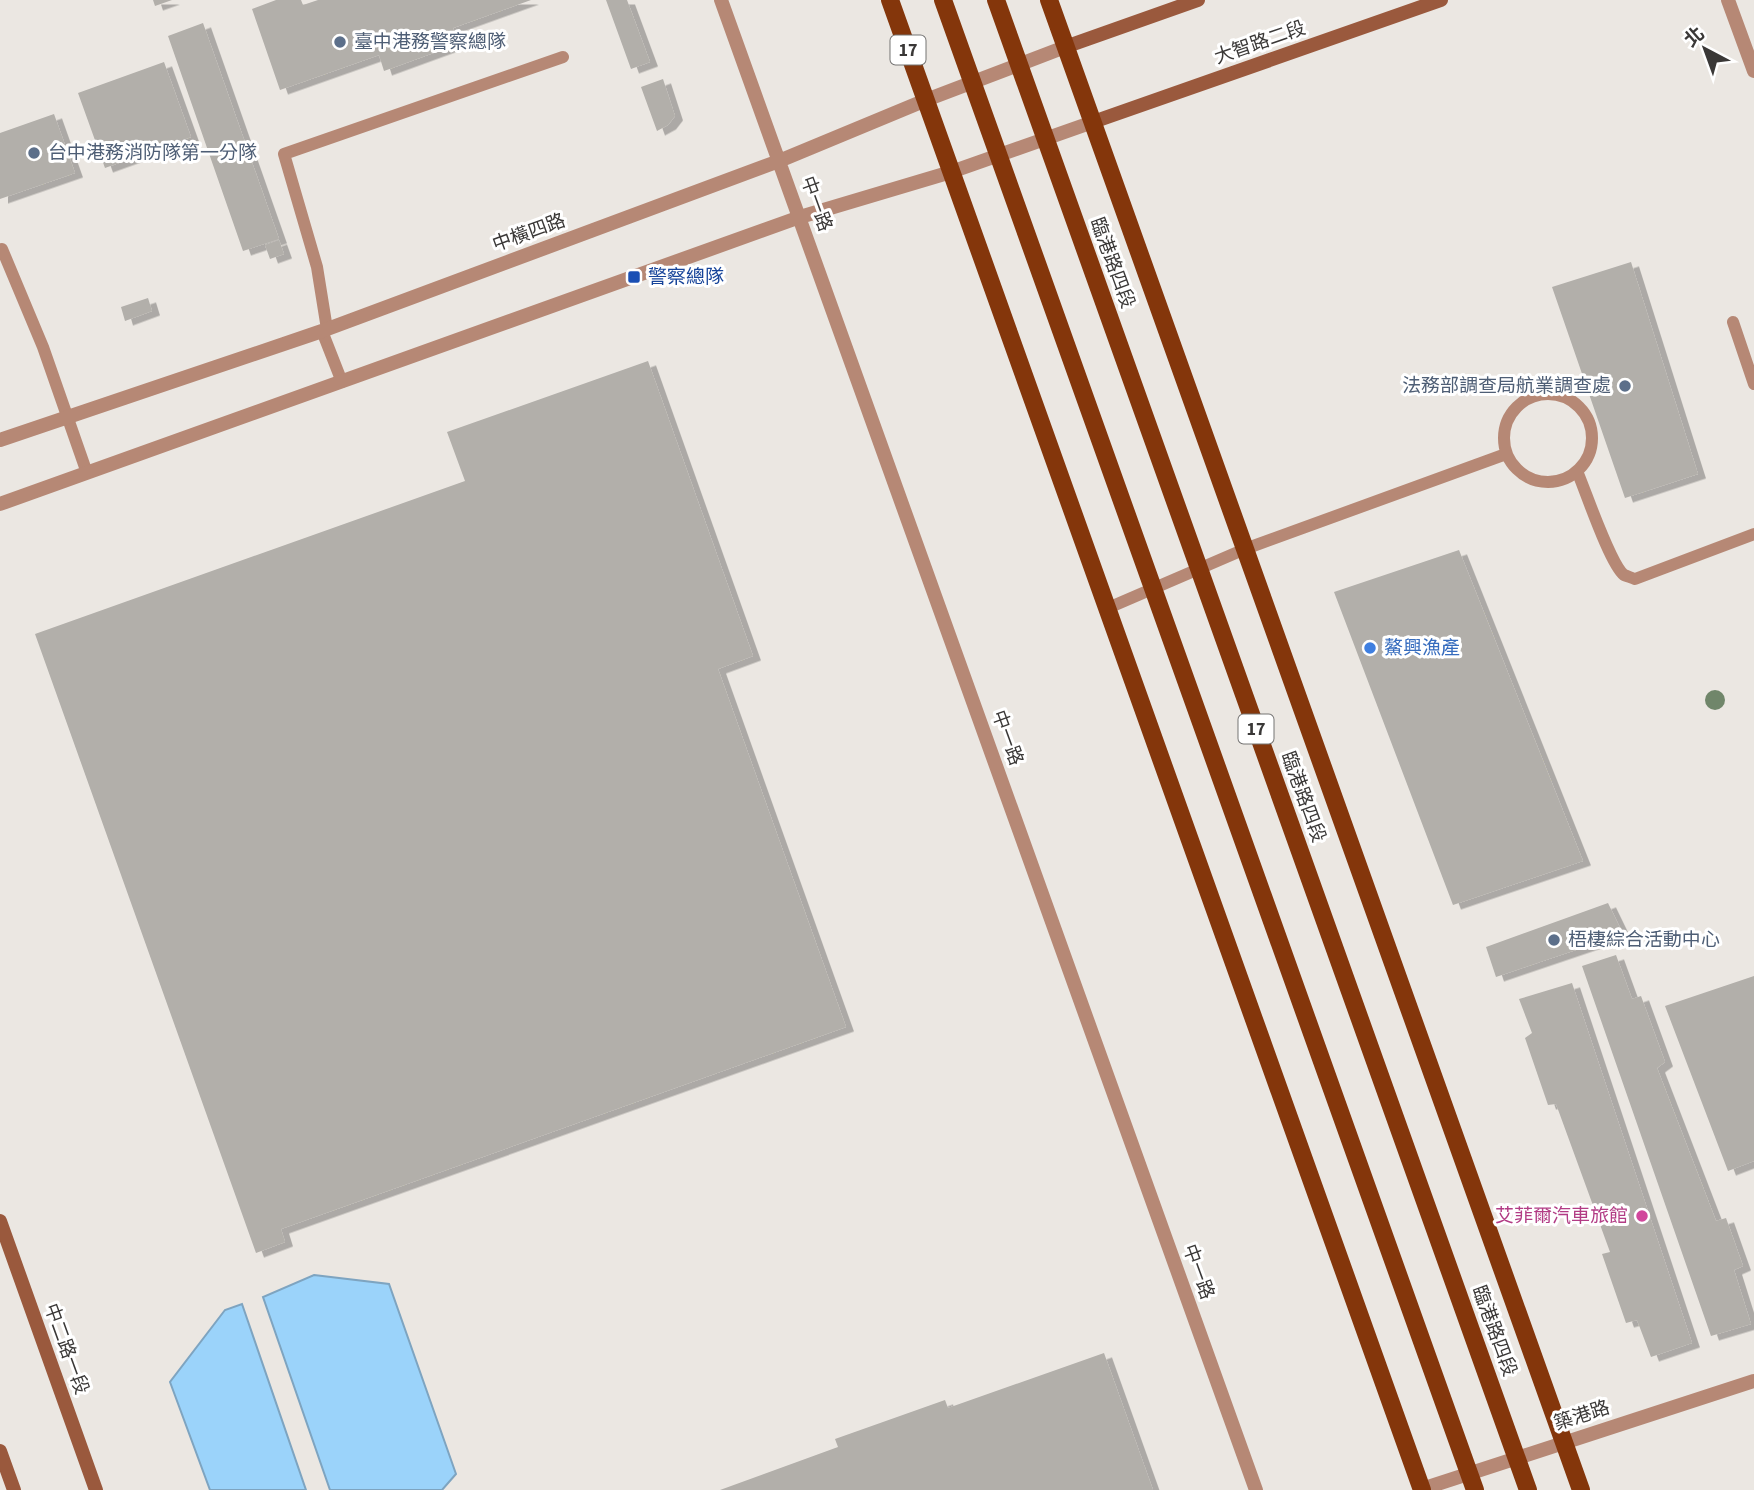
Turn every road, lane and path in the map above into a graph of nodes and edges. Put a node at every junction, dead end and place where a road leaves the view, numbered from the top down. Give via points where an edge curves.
1 (722, 0) edge
2 (890, 0) edge
3 (943, 0) edge
4 (996, 0) edge
5 (1049, 0) edge
6 (1198, 0) edge
7 (1441, 0) edge
8 (1728, 0) edge
9 (1066, 47) junction
10 (563, 57) dead end
11 (1019, 64) junction
12 (1754, 71) edge
13 (972, 82) junction
14 (926, 100) junction
15 (1093, 122) junction
16 (1045, 139) junction
17 (998, 155) junction
18 (779, 161) junction
19 (951, 172) junction
20 (800, 217) junction
21 (2, 249) edge
22 (1733, 322) dead end
23 (325, 330) junction
24 (342, 382) junction
25 (1754, 384) edge
26 (66, 418) junction
27 (0, 440) edge
28 (1506, 454) junction
29 (1577, 471) junction
30 (87, 473) junction
31 (0, 504) edge
32 (1754, 534) edge
33 (1245, 548) junction
34 (1199, 568) junction
35 (1154, 589) junction
36 (1108, 608) junction
37 (0, 1221) edge
38 (1754, 1381) edge
39 (1564, 1442) junction
40 (0, 1451) edge
41 (1517, 1458) junction
42 (1472, 1482) edge
43 (1422, 1489) edge
44 (14, 1490) edge
45 (96, 1490) edge
46 (1255, 1490) edge
47 (1528, 1490) edge
48 (1581, 1490) edge

1 - 18 street, 中一路
2 - 14 main road, 17
3 - 13 main road, 17
4 - 11 main road, 臨港路四段 / 17
5 - 9 main road, 臨港路四段
6 - 9 street
7 - 15 street, 大智路二段
8 - 12 street
9 - 11 street, 中橫四路
9 - 15 main road, 臨港路四段
10 - 23 lane via 284,154 317,267
11 - 13 street, 中橫四路
11 - 16 main road, 臨港路四段 / 17
13 - 14 street, 中橫四路
13 - 17 main road, 17
14 - 18 street, 中橫四路
14 - 19 main road, 17
15 - 16 street
15 - 33 main road, 臨港路四段
16 - 17 street
16 - 34 main road, 臨港路四段 / 17
17 - 19 street
17 - 35 main road, 17
18 - 20 street, 中一路
18 - 23 street, 中橫四路
19 - 20 street
19 - 36 main road, 17
20 - 24 street
20 - 46 street, 中一路
21 - 26 lane via 43,347
22 - 25 lane
23 - 24 lane
23 - 26 street, 中橫四路
24 - 30 street
26 - 27 street, 中橫四路
26 - 30 lane
28 - 29 lane via 1514,469 1528,479 1562,481
28 - 29 lane via 1503,436 1507,419 1518,406 1550,394 1567,398 1581,408 1592,441 1588,458
28 - 33 lane
29 - 32 lane via 1611,554 1625,576 1635,579
30 - 31 street
33 - 34 lane
33 - 39 main road, 臨港路四段
34 - 35 lane
34 - 41 main road, 臨港路四段 / 17
35 - 36 lane
35 - 42 main road, 17
36 - 43 main road, 17
37 - 45 street, 中二路一段
38 - 39 street, 築港路
39 - 41 street, 築港路
39 - 48 main road, 臨港路四段
40 - 44 street
41 - 42 street, 築港路
41 - 47 main road, 臨港路四段 / 17
42 - 43 street, 築港路

